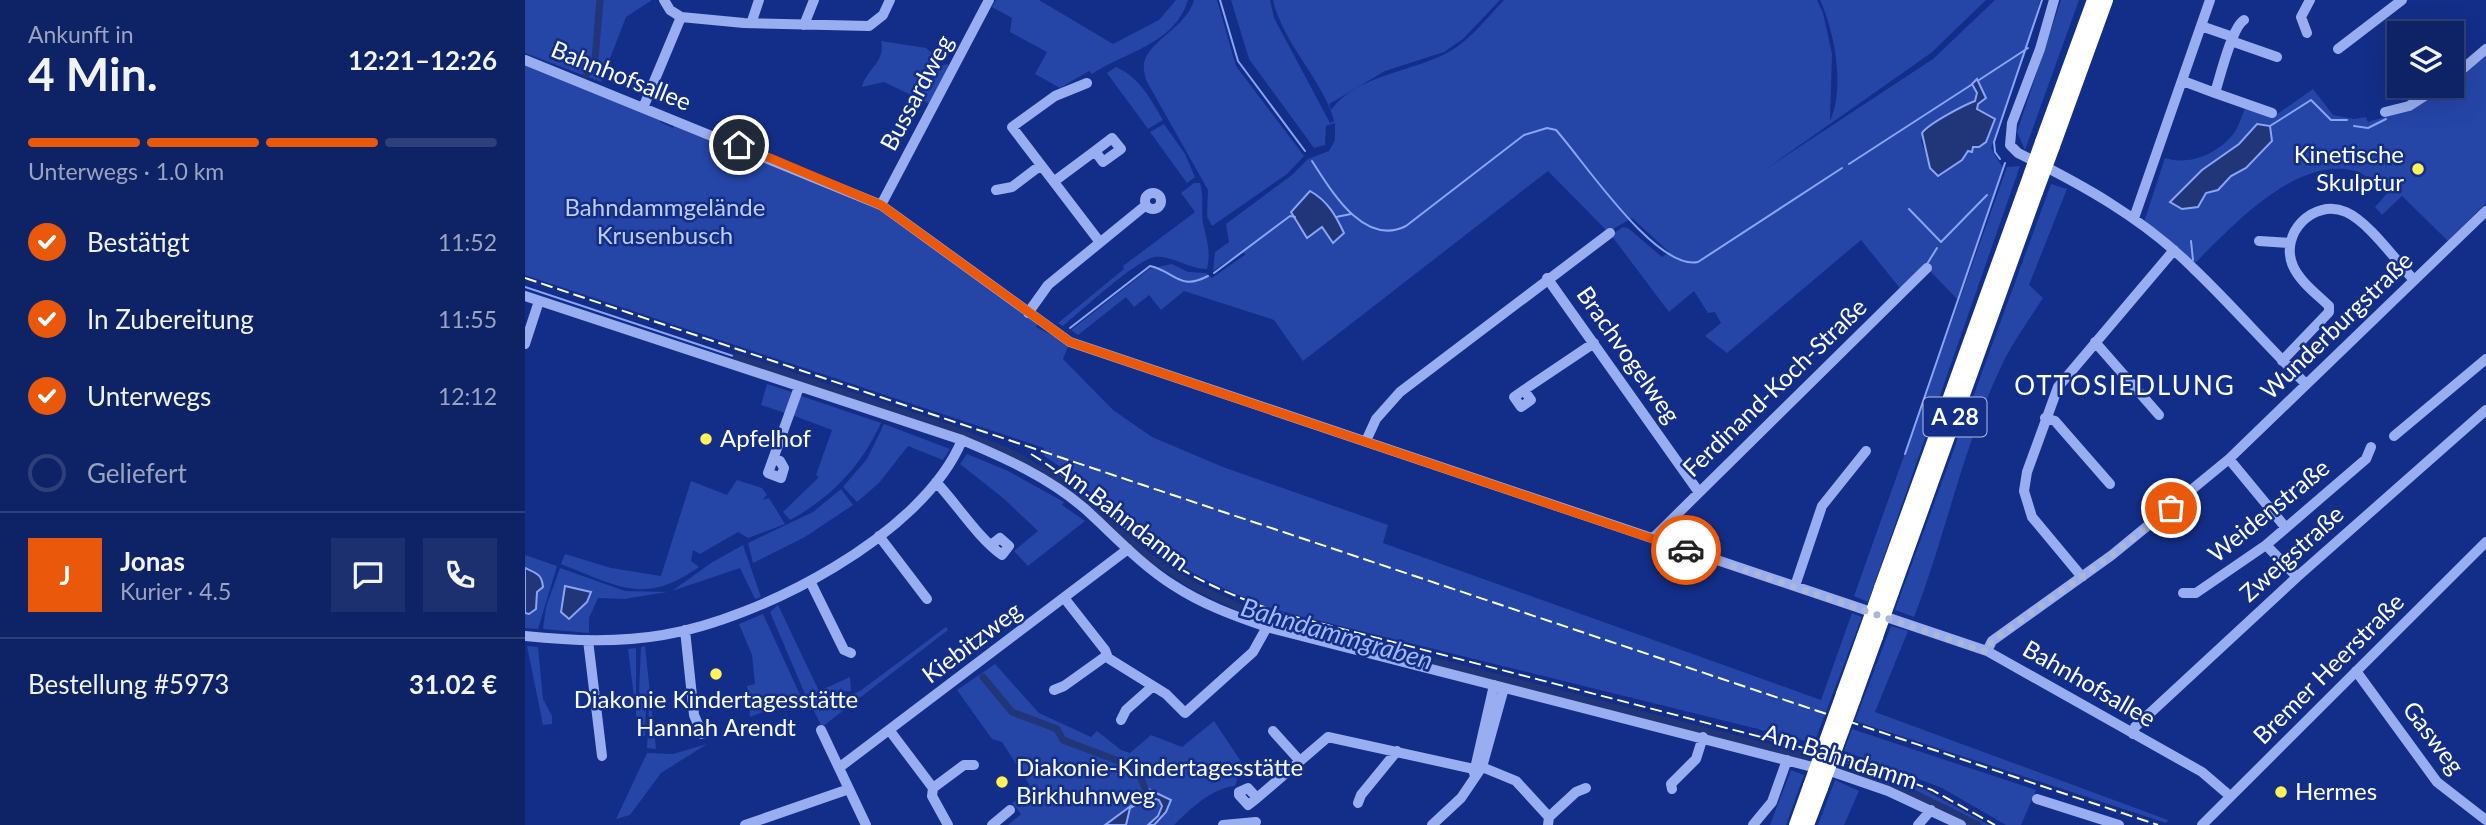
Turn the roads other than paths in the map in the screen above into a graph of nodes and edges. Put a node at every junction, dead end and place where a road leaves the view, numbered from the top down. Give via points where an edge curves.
1 (664, 0) edge
2 (759, 0) edge
3 (814, 0) edge
4 (890, 0) edge
5 (989, 0) edge
6 (2054, 0) edge
7 (2084, 0) edge
8 (2094, 0) edge
9 (2106, 0) edge
10 (2114, 0) edge
11 (2210, 0) edge
12 (2310, 0) edge
13 (2402, 0) edge
14 (681, 17) junction
15 (2244, 20) dead end
16 (752, 21) junction
17 (804, 24) junction
18 (2201, 26) junction
19 (2307, 33) dead end
20 (2232, 40) junction
21 (2337, 49) dead end
22 (2486, 49) edge
23 (2088, 52) junction
24 (2277, 57) dead end
25 (525, 60) edge
26 (2464, 68) edge
27 (2183, 81) junction
28 (1087, 83) dead end
29 (2215, 93) junction
30 (2421, 98) edge
31 (643, 108) junction
32 (2055, 109) junction
33 (2385, 112) dead end
34 (2272, 113) dead end
35 (2047, 144) junction
36 (1095, 151) dead end
37 (1041, 165) junction
38 (1055, 180) junction
39 (996, 190) dead end
40 (881, 205) junction
41 (1146, 205) dead end
42 (2486, 211) edge
43 (2134, 218) junction
44 (1610, 233) dead end
45 (1099, 241) junction
46 (2259, 241) dead end
47 (2290, 243) junction
48 (2174, 250) junction
49 (1927, 268) dead end
50 (1548, 278) junction
51 (2414, 280) junction
52 (525, 296) edge
53 (539, 301) junction
54 (1028, 313) junction
55 (2095, 342) junction
56 (1594, 343) junction
57 (525, 344) edge
58 (2486, 359) edge
59 (2282, 361) junction
60 (2306, 384) junction
61 (799, 387) junction
62 (1524, 390) dead end
63 (2486, 410) edge
64 (2159, 415) dead end
65 (2045, 418) junction
66 (2394, 436) dead end
67 (962, 440) junction
68 (1366, 441) junction
69 (2371, 447) dead end
70 (1866, 451) dead end
71 (774, 458) dead end
72 (2229, 459) junction
73 (936, 482) junction
74 (2110, 484) dead end
75 (1698, 491) junction
76 (2286, 528) junction
77 (879, 536) junction
78 (1653, 538) junction
79 (2486, 542) edge
80 (991, 545) dead end
81 (2266, 545) junction
82 (1128, 549) junction
83 (2082, 577) junction
84 (2297, 577) junction
85 (810, 581) junction
86 (1795, 586) junction
87 (2183, 593) dead end
88 (927, 599) dead end
89 (1065, 599) junction
90 (1266, 627) junction
91 (685, 630) junction
92 (525, 636) edge
93 (588, 640) junction
94 (1987, 652) junction
95 (851, 653) dead end
96 (1106, 656) junction
97 (2356, 671) junction
98 (1153, 686) junction
99 (1499, 686) junction
100 (1054, 690) dead end
101 (1121, 720) dead end
102 (821, 730) dead end
103 (1273, 730) dead end
104 (890, 731) junction
105 (702, 734) dead end
106 (2133, 734) junction
107 (1703, 737) junction
108 (1397, 751) junction
109 (602, 757) dead end
110 (1787, 760) junction
111 (1300, 761) junction
112 (974, 765) dead end
113 (839, 767) junction
114 (1477, 771) junction
115 (1816, 787) junction
116 (933, 788) junction
117 (1586, 788) dead end
118 (849, 789) junction
119 (1672, 789) dead end
120 (2231, 796) junction
121 (2037, 799) dead end
122 (1358, 803) dead end
123 (1010, 810) dead end
124 (1931, 810) junction
125 (2486, 820) edge
126 (1548, 821) edge
127 (1256, 823) edge
128 (745, 825) edge
129 (866, 825) edge
130 (948, 825) edge
131 (992, 825) edge
132 (1223, 825) edge
133 (1432, 825) edge
134 (1753, 825) edge
135 (1796, 825) edge
136 (1807, 825) edge
137 (1918, 825) edge
138 (1961, 825) edge
139 (2119, 825) edge
140 (2202, 825) edge

1 - 14 street
2 - 16 street
3 - 17 street
4 - 17 street via 883,15 869,26
5 - 40 street, Bussardweg
6 - 43 street via 2012,123 2010,145
7 - 32 highway via 2055,91
8 - 32 highway, A 28
9 - 23 highway, A 28
10 - 23 highway
11 - 18 street
12 - 19 street via 2301,17
13 - 21 street
14 - 16 street
14 - 31 street
15 - 20 street
16 - 17 street
18 - 20 street
18 - 27 street
20 - 24 street
20 - 29 street
22 - 26 street
23 - 35 highway, A 28
25 - 31 street, Bahnhofsallee
27 - 29 street
27 - 43 street
28 - 37 street via 1055,96 1012,127
29 - 34 street
30 - 33 street
31 - 40 street, Bahnhofsallee
32 - 35 highway, A 28
35 - 115 highway, A 28, bridge
36 - 38 street
37 - 38 street
37 - 39 street via 1012,187
38 - 45 street
40 - 54 street, Bahnhofsallee
41 - 45 street
42 - 51 street, Wunderburgstraße
43 - 48 street
44 - 50 street, Brachvogelweg
45 - 54 street via 1048,285
46 - 47 street
47 - 51 street via 2307,216 2339,210 2365,226
47 - 59 street via 2294,268 2329,306 2329,312
48 - 55 street
48 - 59 street
49 - 75 street, Ferdinand-Koch-Straße
50 - 56 street, Brachvogelweg
50 - 68 street, Brachvogelweg via 1391,400
51 - 60 street, Wunderburgstraße
52 - 53 street, Am Bahndamm
53 - 57 street
53 - 61 street, Am Bahndamm
54 - 68 street, Bahnhofsallee via 1079,345
55 - 64 street
55 - 65 street via 2058,387
56 - 62 street
56 - 75 street, Brachvogelweg
58 - 66 street
59 - 60 street
60 - 72 street, Wunderburgstraße
61 - 67 street, Am Bahndamm
61 - 71 street
63 - 84 street, Zweigstraße
65 - 74 street via 2055,421
65 - 83 street via 2027,472 2025,502 2037,525
67 - 73 street
67 - 82 street, Am Bahndamm via 1006,458 1057,488
68 - 78 street, Bahnhofsallee
69 - 76 street, Weidenstraße via 2366,459
70 - 86 street via 1822,506
72 - 76 street
72 - 83 street, Wunderburgstraße
73 - 77 street
73 - 80 street
75 - 78 street, Ferdinand-Koch-Straße
76 - 81 street, Weidenstraße
77 - 85 street
77 - 88 street
78 - 86 street, Bahnhofsallee
79 - 97 street, Bremer Heerstraße
81 - 84 street
81 - 87 street, Weidenstraße via 2196,593
82 - 89 street, Kiebitzweg
82 - 90 street, Am Bahndamm via 1175,586
83 - 94 street, Wunderburgstraße via 1992,641
84 - 106 street, Zweigstraße via 2135,727
85 - 91 street via 734,616
85 - 95 street via 844,650
86 - 94 street, Bahnhofsallee
89 - 96 street
89 - 104 street, Kiebitzweg
90 - 98 street via 1253,652 1185,713
90 - 99 street, Am Bahndamm
91 - 93 street
91 - 105 street via 694,715
92 - 93 street
93 - 109 street
94 - 106 street, Bahnhofsallee
96 - 98 street
96 - 100 street
97 - 120 street, Bremer Heerstraße
97 - 125 street, Gasweg via 2437,782
98 - 101 street
99 - 107 street, Am Bahndamm
99 - 114 street
102 - 113 street
103 - 111 street
104 - 113 street, Kiebitzweg
104 - 116 street
106 - 120 street, Bahnhofsallee via 2202,772
107 - 110 street, Am Bahndamm
107 - 119 street via 1696,759 1671,784
108 - 111 street via 1328,737
108 - 114 street
108 - 122 street
110 - 124 street, Am Bahndamm via 1874,785
110 - 134 street via 1772,803
111 - 127 street via 1255,800
112 - 116 street via 964,765
113 - 118 street
114 - 126 street via 1516,781
114 - 133 street via 1461,798
115 - 135 highway, A 28
115 - 136 highway, A 28
116 - 130 street via 932,796
117 - 126 street via 1576,792
118 - 128 street
118 - 129 street
120 - 140 street, Bremer Heerstraße
121 - 139 street
123 - 131 street
124 - 137 street
124 - 138 street, Am Bahndamm
127 - 132 street

